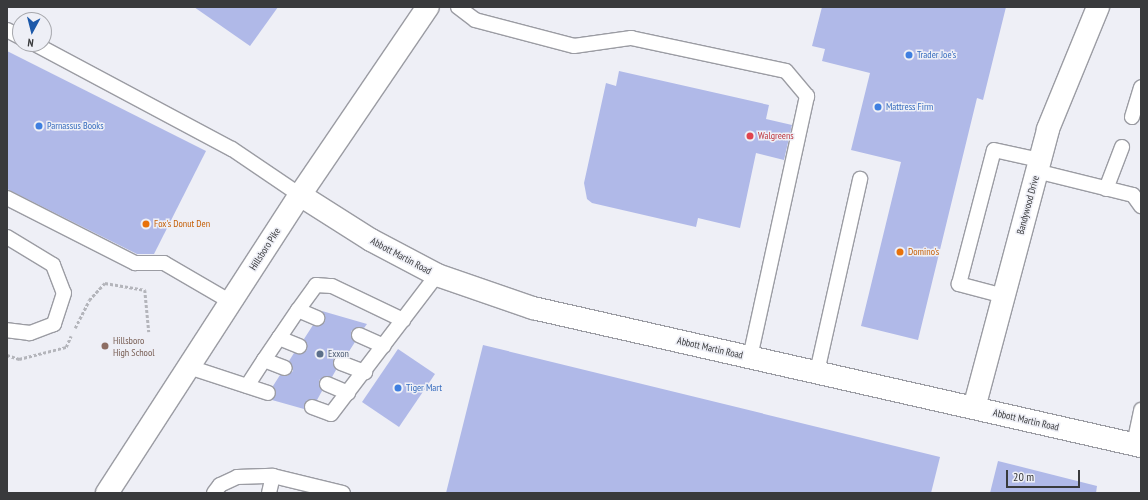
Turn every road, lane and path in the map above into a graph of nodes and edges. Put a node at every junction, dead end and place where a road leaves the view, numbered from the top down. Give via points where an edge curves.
1 (428, 7) edge
2 (458, 7) edge
3 (1098, 7) edge
4 (50, 52) edge
5 (1141, 87) edge
6 (1132, 117) dead end
7 (1122, 147) dead end
8 (1038, 166) junction
9 (860, 179) dead end
10 (1106, 189) junction
11 (300, 195) junction
12 (7, 198) edge
13 (1141, 206) edge
14 (7, 237) edge
15 (437, 275) junction
16 (1004, 296) junction
17 (231, 302) junction
18 (298, 310) junction
19 (317, 318) dead end
20 (403, 320) junction
21 (7, 330) edge
22 (149, 332) dead end
23 (359, 335) dead end
24 (279, 338) junction
25 (299, 346) dead end
26 (384, 346) junction
27 (7, 355) edge
28 (750, 357) junction
29 (264, 360) junction
30 (341, 363) dead end
31 (189, 367) junction
32 (285, 368) dead end
33 (365, 372) junction
34 (817, 372) junction
35 (327, 384) dead end
36 (247, 386) junction
37 (268, 393) dead end
38 (348, 393) junction
39 (312, 407) dead end
40 (974, 408) junction
41 (1141, 410) edge
42 (1138, 445) edge
43 (273, 476) junction
44 (107, 493) edge
45 (214, 493) edge
46 (269, 493) edge
47 (344, 493) edge

1 - 11 main road, Hillsboro Pike
2 - 28 lane via 475,20 574,46 631,38 786,71 807,96
3 - 8 main road, Bandywood Drive via 1048,129
4 - 11 lane via 232,149
5 - 6 lane
7 - 10 lane
8 - 10 lane
8 - 16 main road, Bandywood Drive
8 - 16 lane via 994,150 960,276 959,284
9 - 34 lane
10 - 13 lane via 1132,195
11 - 15 main road, Abbott Martin Road via 371,240
11 - 17 main road, Hillsboro Pike
12 - 17 lane via 135,263 164,263
14 - 21 lane via 53,265 64,293 54,324 30,333
15 - 20 lane
15 - 28 main road, Abbott Martin Road via 533,308
16 - 40 main road, Bandywood Drive
17 - 31 main road, Hillsboro Pike
18 - 19 lane
18 - 20 lane via 316,285 332,286
18 - 24 lane
20 - 26 lane
22 - 27 path via 145,290 105,283 89,300 66,347 19,359
23 - 26 lane
24 - 25 lane
24 - 29 lane
26 - 33 lane
28 - 34 main road, Abbott Martin Road
29 - 32 lane
29 - 36 lane
30 - 33 lane
31 - 36 lane
31 - 44 main road, Hillsboro Pike
33 - 38 lane
34 - 40 main road, Abbott Martin Road
35 - 38 lane
36 - 37 lane
38 - 39 lane via 332,414
40 - 42 main road, Abbott Martin Road
41 - 42 lane
43 - 45 lane via 237,477 220,485
43 - 46 lane
43 - 47 lane

